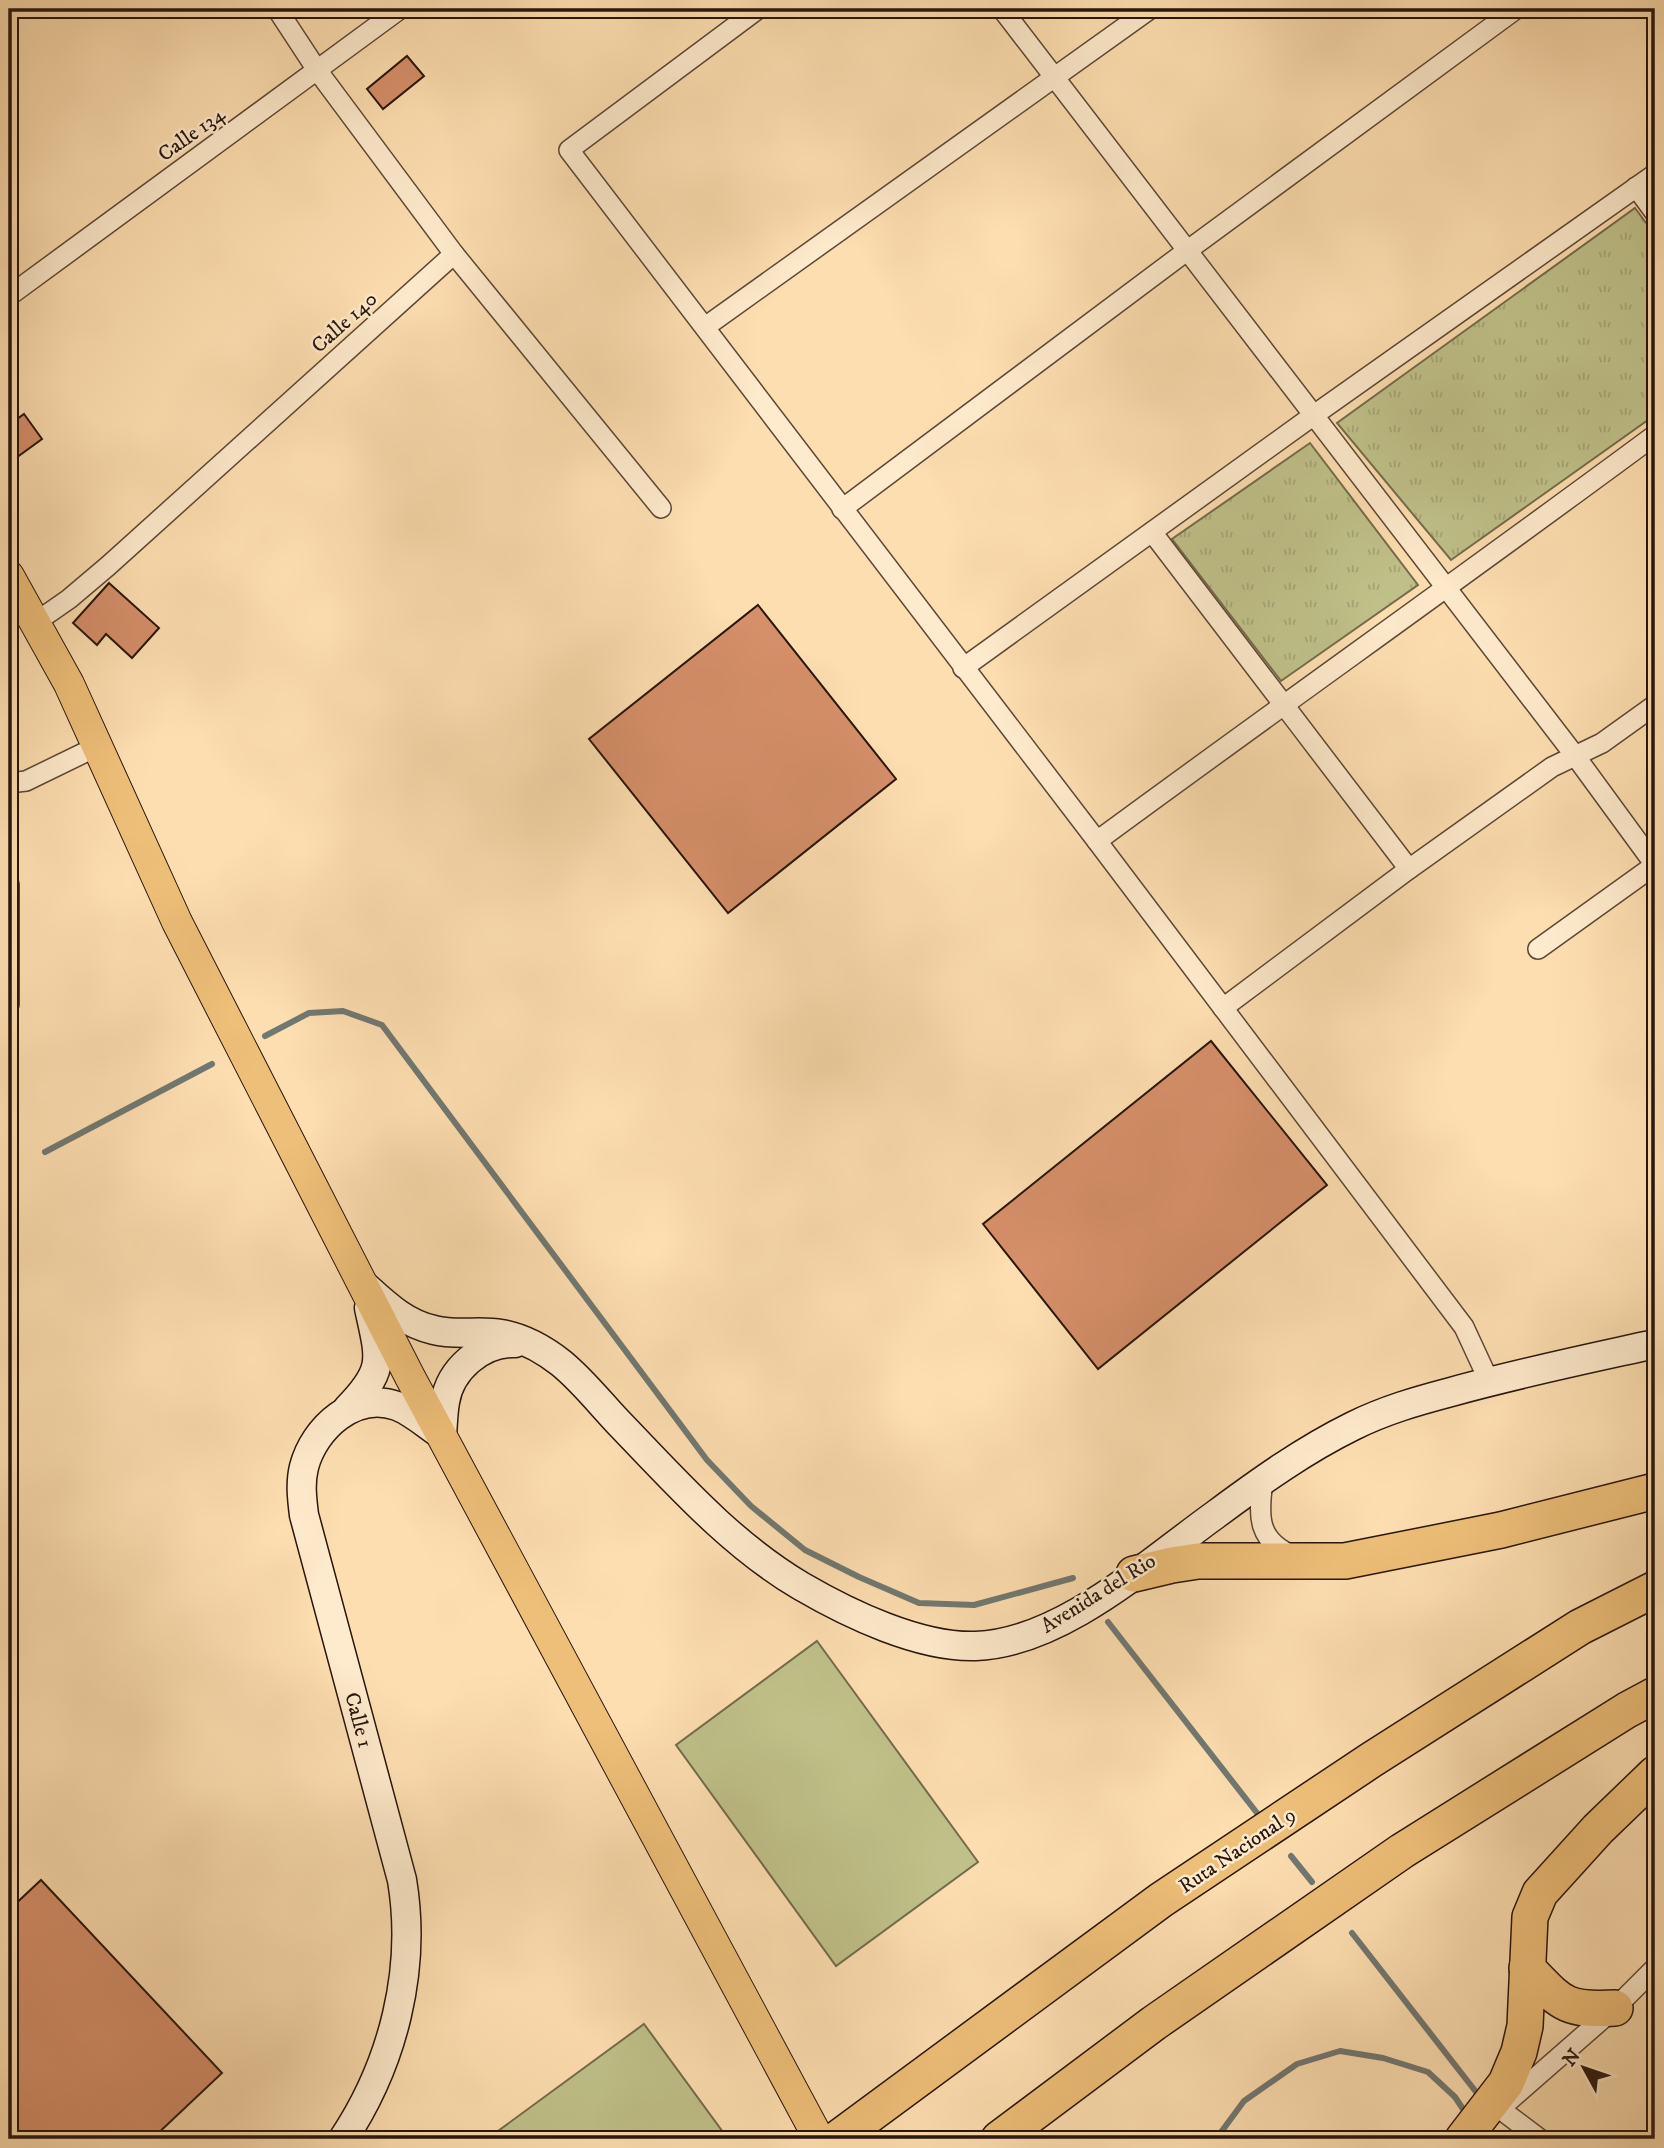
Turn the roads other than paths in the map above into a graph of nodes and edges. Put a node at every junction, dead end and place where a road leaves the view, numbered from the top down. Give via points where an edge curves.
1 (277, 9) edge
2 (400, 9) edge
3 (758, 9) edge
4 (1002, 9) edge
5 (1150, 9) edge
6 (1516, 9) edge
7 (317, 71) junction
8 (1054, 77) junction
9 (1655, 174) edge
10 (1636, 187) junction
11 (1655, 213) edge
12 (1188, 250) junction
13 (454, 254) junction
14 (9, 296) edge
15 (705, 327) junction
16 (1314, 415) junction
17 (1655, 435) edge
18 (661, 508) dead end
19 (842, 509) junction
20 (1152, 532) junction
21 (9, 576) edge
22 (1447, 590) junction
23 (36, 622) junction
24 (963, 668) junction
25 (1284, 703) junction
26 (1655, 705) edge
27 (98, 746) junction
28 (1576, 757) junction
29 (9, 783) edge
30 (1097, 841) junction
31 (1655, 865) edge
32 (1409, 869) junction
33 (9, 885) edge
34 (1538, 949) dead end
35 (9, 1004) edge
36 (1223, 1008) junction
37 (364, 1285) junction
38 (535, 1344) junction
39 (1655, 1344) edge
40 (1489, 1381) junction
41 (348, 1408) junction
42 (442, 1435) junction
43 (1263, 1481) junction
44 (1655, 1492) edge
45 (1304, 1561) junction
46 (1134, 1574) junction
47 (1655, 1588) edge
48 (1655, 1695) edge
49 (1655, 1774) edge
50 (1527, 1968) junction
51 (1655, 1968) edge
52 (1615, 2008) junction
53 (1500, 2109) junction
54 (343, 2139) edge
55 (819, 2139) edge
56 (837, 2139) edge
57 (999, 2139) edge
58 (1466, 2139) edge
59 (1540, 2139) edge

1 - 7 street
2 - 7 street, Calle 134
3 - 15 street via 569,150
4 - 8 street
5 - 8 street
6 - 12 street
7 - 13 street
7 - 14 street, Calle 134
8 - 12 street
8 - 15 street
9 - 10 street
10 - 11 street
10 - 16 street
12 - 16 street
12 - 19 street
13 - 18 street
13 - 23 street, Calle 140 via 108,566
15 - 19 street
16 - 20 street
16 - 22 street
17 - 22 street
19 - 24 street
20 - 24 street
20 - 25 street
21 - 23 main road
22 - 25 street
22 - 28 street
23 - 27 main road
24 - 30 street
25 - 30 street
25 - 32 street
26 - 28 street
27 - 29 street via 26,781
27 - 37 main road via 177,922
28 - 31 street
28 - 32 street via 1552,767
30 - 36 street
31 - 34 street
32 - 36 street
33 - 35 street
36 - 40 street via 1464,1327
37 - 38 street, Avenida del Rio via 410,1322 432,1330 501,1334
37 - 41 street, Calle 1 via 378,1366 369,1387
37 - 42 main road
38 - 42 street via 491,1348 460,1368 444,1401
38 - 46 street, Avenida del Rio via 564,1366 736,1540 802,1587 886,1628 931,1642 976,1646 1024,1639 1065,1620
39 - 40 street, Avenida del Rio
40 - 43 street, Avenida del Rio via 1395,1408 1352,1427
41 - 42 street via 376,1403 397,1406
41 - 54 street, Calle 1 via 332,1421 304,1466 304,1515 402,1880 407,1945 403,1988 389,2044 374,2087
42 - 55 main road
43 - 45 street via 1259,1508 1264,1534 1280,1550
43 - 46 street, Avenida del Rio
44 - 45 highway via 1462,1538 1345,1561
45 - 46 highway via 1198,1561
47 - 56 highway, Ruta Nacional 9 via 1569,1634 1161,1900
48 - 57 highway via 1402,1851 1154,2023
49 - 50 highway via 1540,1893 1530,1917
50 - 52 highway via 1566,2004 1584,2010
50 - 58 highway via 1525,2026 1519,2052 1506,2083
51 - 52 street
52 - 53 street
53 - 58 street
53 - 59 street

